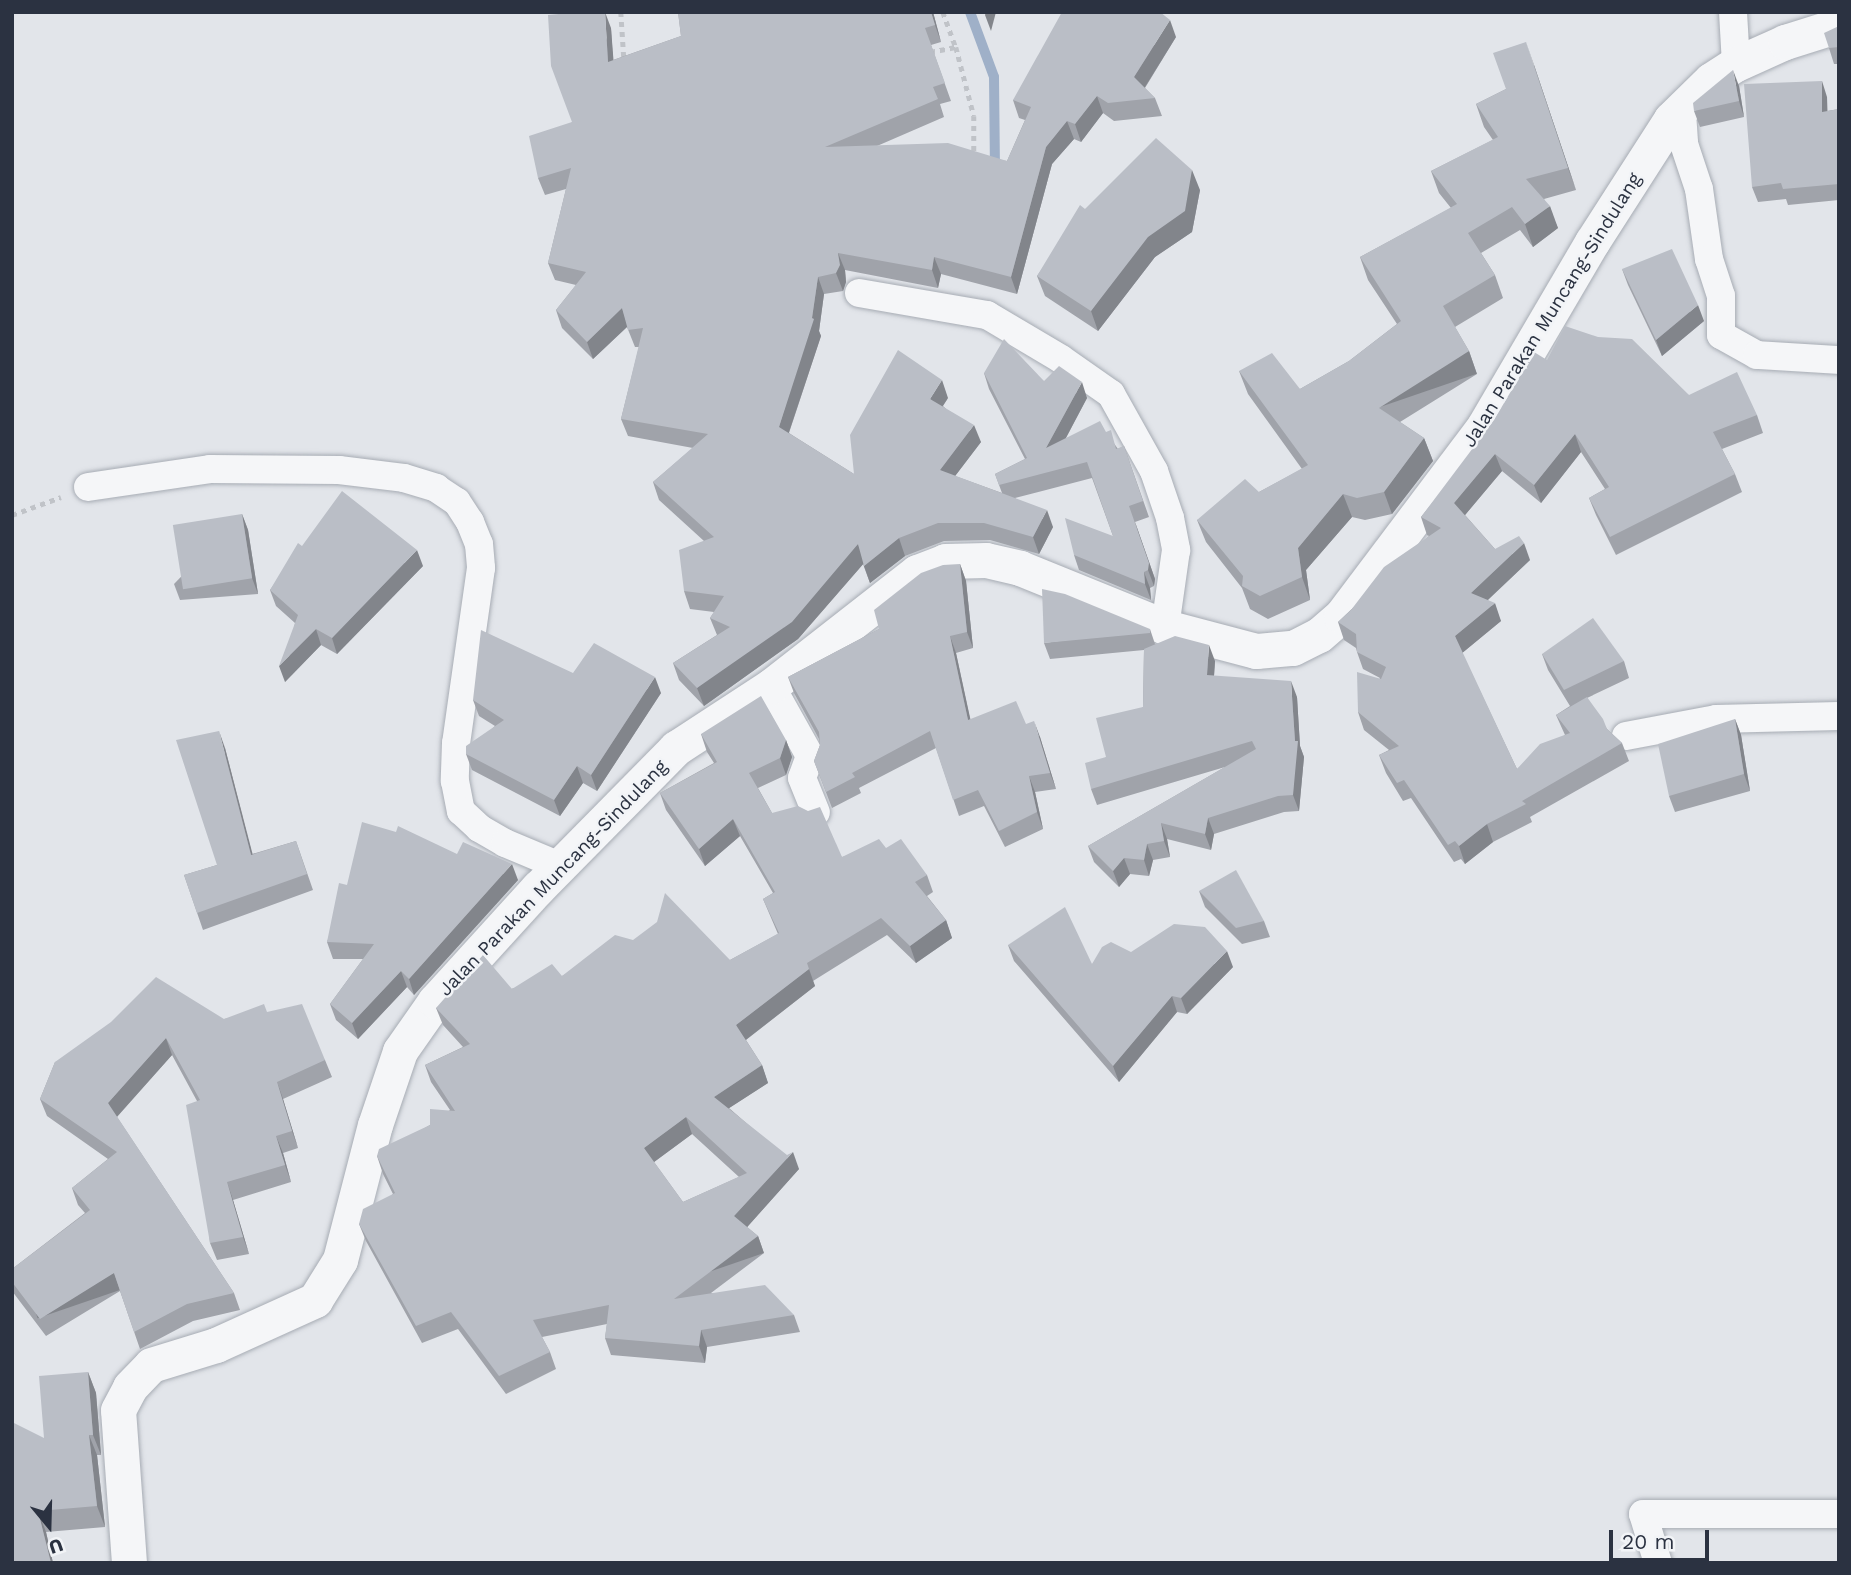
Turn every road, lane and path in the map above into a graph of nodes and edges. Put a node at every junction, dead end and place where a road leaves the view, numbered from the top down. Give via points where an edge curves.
1 (621, 12) edge
2 (943, 12) edge
3 (1732, 12) edge
4 (1839, 25) edge
5 (956, 47) junction
6 (917, 55) edge
7 (635, 60) edge
8 (1724, 72) junction
9 (974, 161) edge
10 (859, 293) dead end
11 (1839, 360) edge
12 (88, 487) joint
13 (12, 515) edge
14 (1165, 627) junction
15 (771, 686) junction
16 (1839, 716) edge
17 (1626, 736) dead end
18 (816, 812) edge
19 (562, 867) junction
20 (1839, 1514) edge
21 (129, 1563) edge
22 (1658, 1563) edge

1 - 7 path via 623,58
2 - 5 path
3 - 8 street
4 - 8 street, Jalan Parakan Muncang-Sindulang via 1785,42
5 - 6 path
5 - 9 path via 974,116
8 - 11 street via 1682,113 1684,144 1699,189 1709,259 1721,296 1721,335 1757,355
8 - 14 street, Jalan Parakan Muncang-Sindulang via 1671,119 1592,242 1485,426 1341,616 1319,635 1293,648 1274,651 1256,651
10 - 14 street via 987,315 1111,394 1154,471 1170,518 1176,550
12 - 13 path
12 - 19 street via 211,469 339,470 404,478 436,488 457,502 478,544 481,568 456,743 455,781 461,811 505,843
14 - 15 street, Jalan Parakan Muncang-Sindulang via 1020,568 986,560 945,561 917,572
15 - 18 street via 810,756 802,778
15 - 19 street, Jalan Parakan Muncang-Sindulang via 676,748
16 - 17 street via 1716,719
19 - 21 street, Jalan Parakan Muncang-Sindulang via 435,1001 400,1051 375,1125 340,1260 322,1292 303,1308 216,1345 151,1365 130,1387 118,1410
20 - 22 street via 1643,1514

